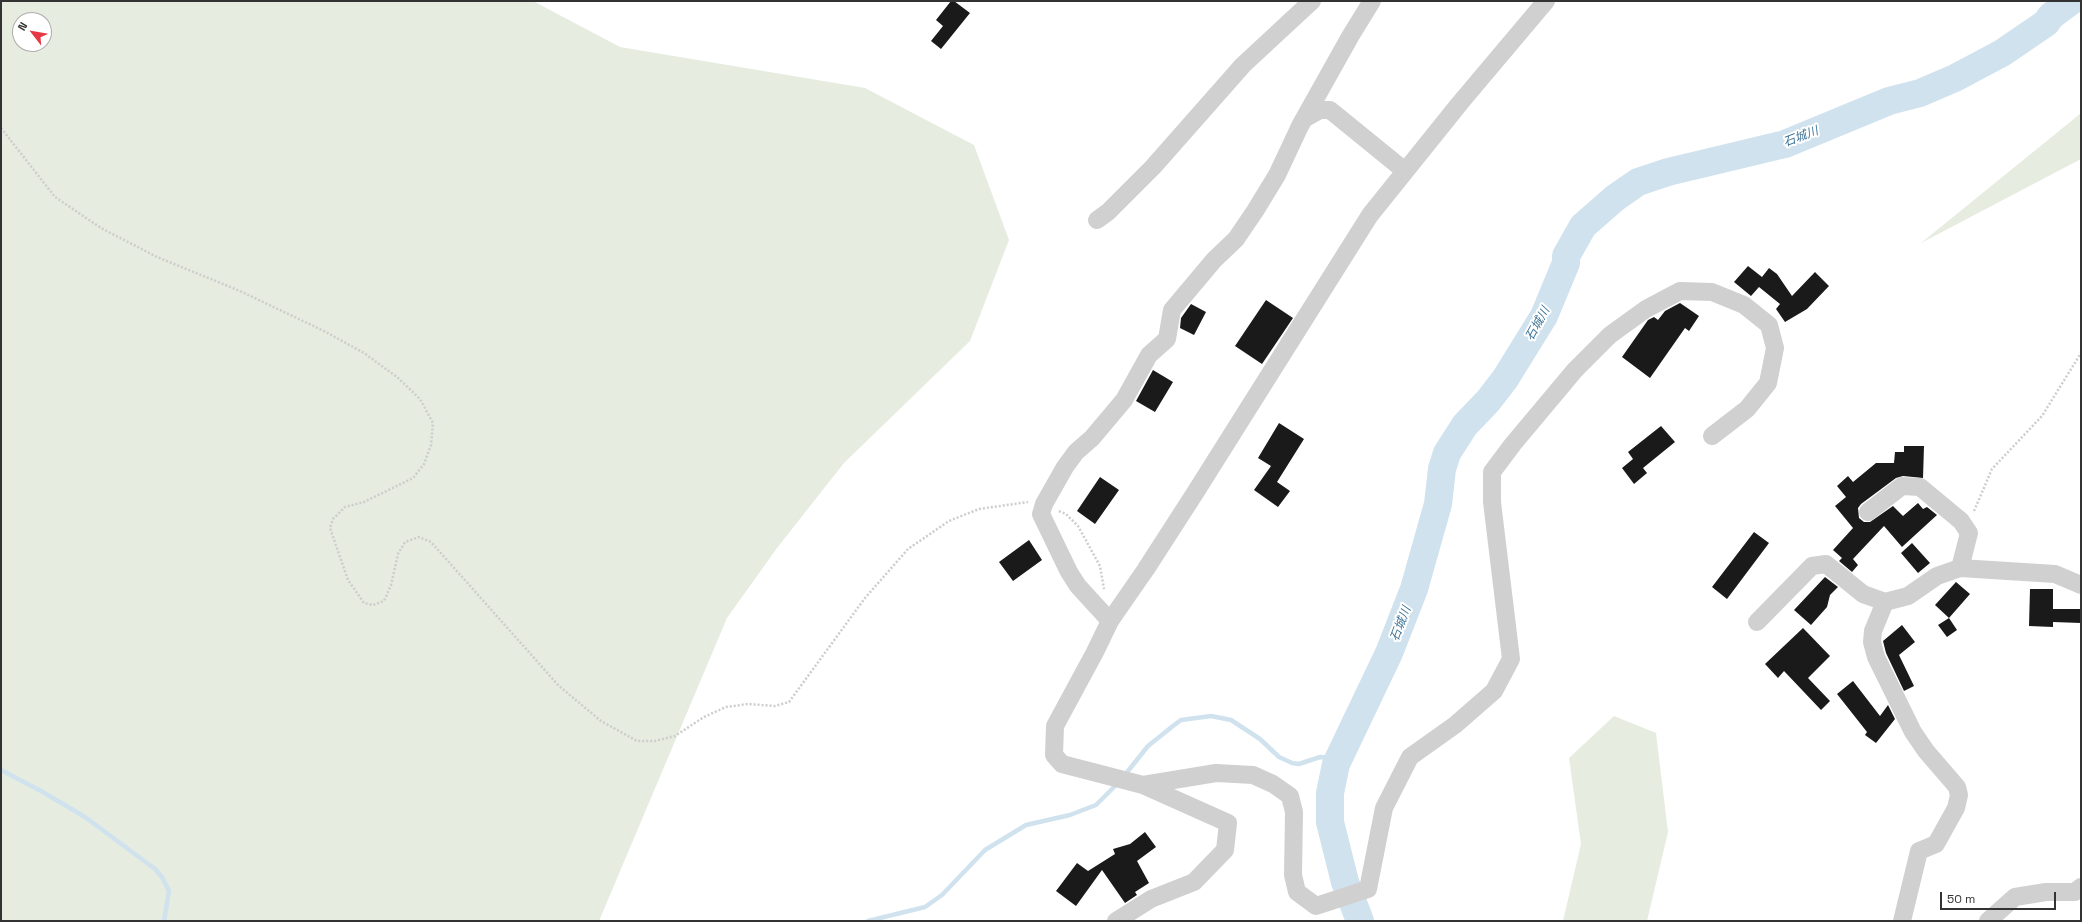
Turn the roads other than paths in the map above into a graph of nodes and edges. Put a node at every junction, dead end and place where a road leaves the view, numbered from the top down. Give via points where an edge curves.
1 (1312, 1) edge
2 (1372, 1) edge
3 (1546, 1) edge
4 (1304, 119) junction
5 (1405, 171) junction
6 (1097, 220) dead end
7 (1712, 436) dead end
8 (1868, 512) dead end
9 (1960, 568) junction
10 (2081, 585) edge
11 (1885, 602) junction
12 (1110, 620) junction
13 (1757, 622) dead end
14 (1143, 785) junction
15 (2079, 894) edge
16 (1116, 921) edge
17 (1902, 921) edge
18 (1988, 921) edge

1 - 6 street via 1243,65 1153,166
2 - 4 street
3 - 5 street
4 - 5 street via 1320,110 1330,110
4 - 12 street via 1277,175 1255,211 1236,239 1214,260 1172,310 1167,339 1149,355 1124,400 1092,438 1076,452 1044,504 1042,514 1069,572 1078,586
5 - 12 street via 1370,215 1195,493
7 - 14 street via 1747,409 1768,383 1775,348 1769,325 1744,305 1712,292 1680,291 1646,309 1610,335 1575,370 1513,444 1492,472 1492,502 1511,660 1494,691 1455,725 1410,757 1384,808 1368,889 1316,906 1297,892 1293,875 1294,812 1290,796 1273,784 1253,775 1216,773
8 - 9 street via 1902,486 1920,487 1961,521 1969,533
9 - 10 street via 2055,574
9 - 11 street via 1937,576 1908,596
11 - 13 street via 1863,594 1826,564 1812,566
11 - 17 street via 1873,632 1872,642 1876,657 1913,732 1957,787 1959,795 1956,808 1936,844 1919,851
12 - 14 street via 1055,726 1054,755 1062,764
14 - 16 street via 1228,823 1225,850 1194,882 1151,899
15 - 18 street via 2046,892 2015,898

